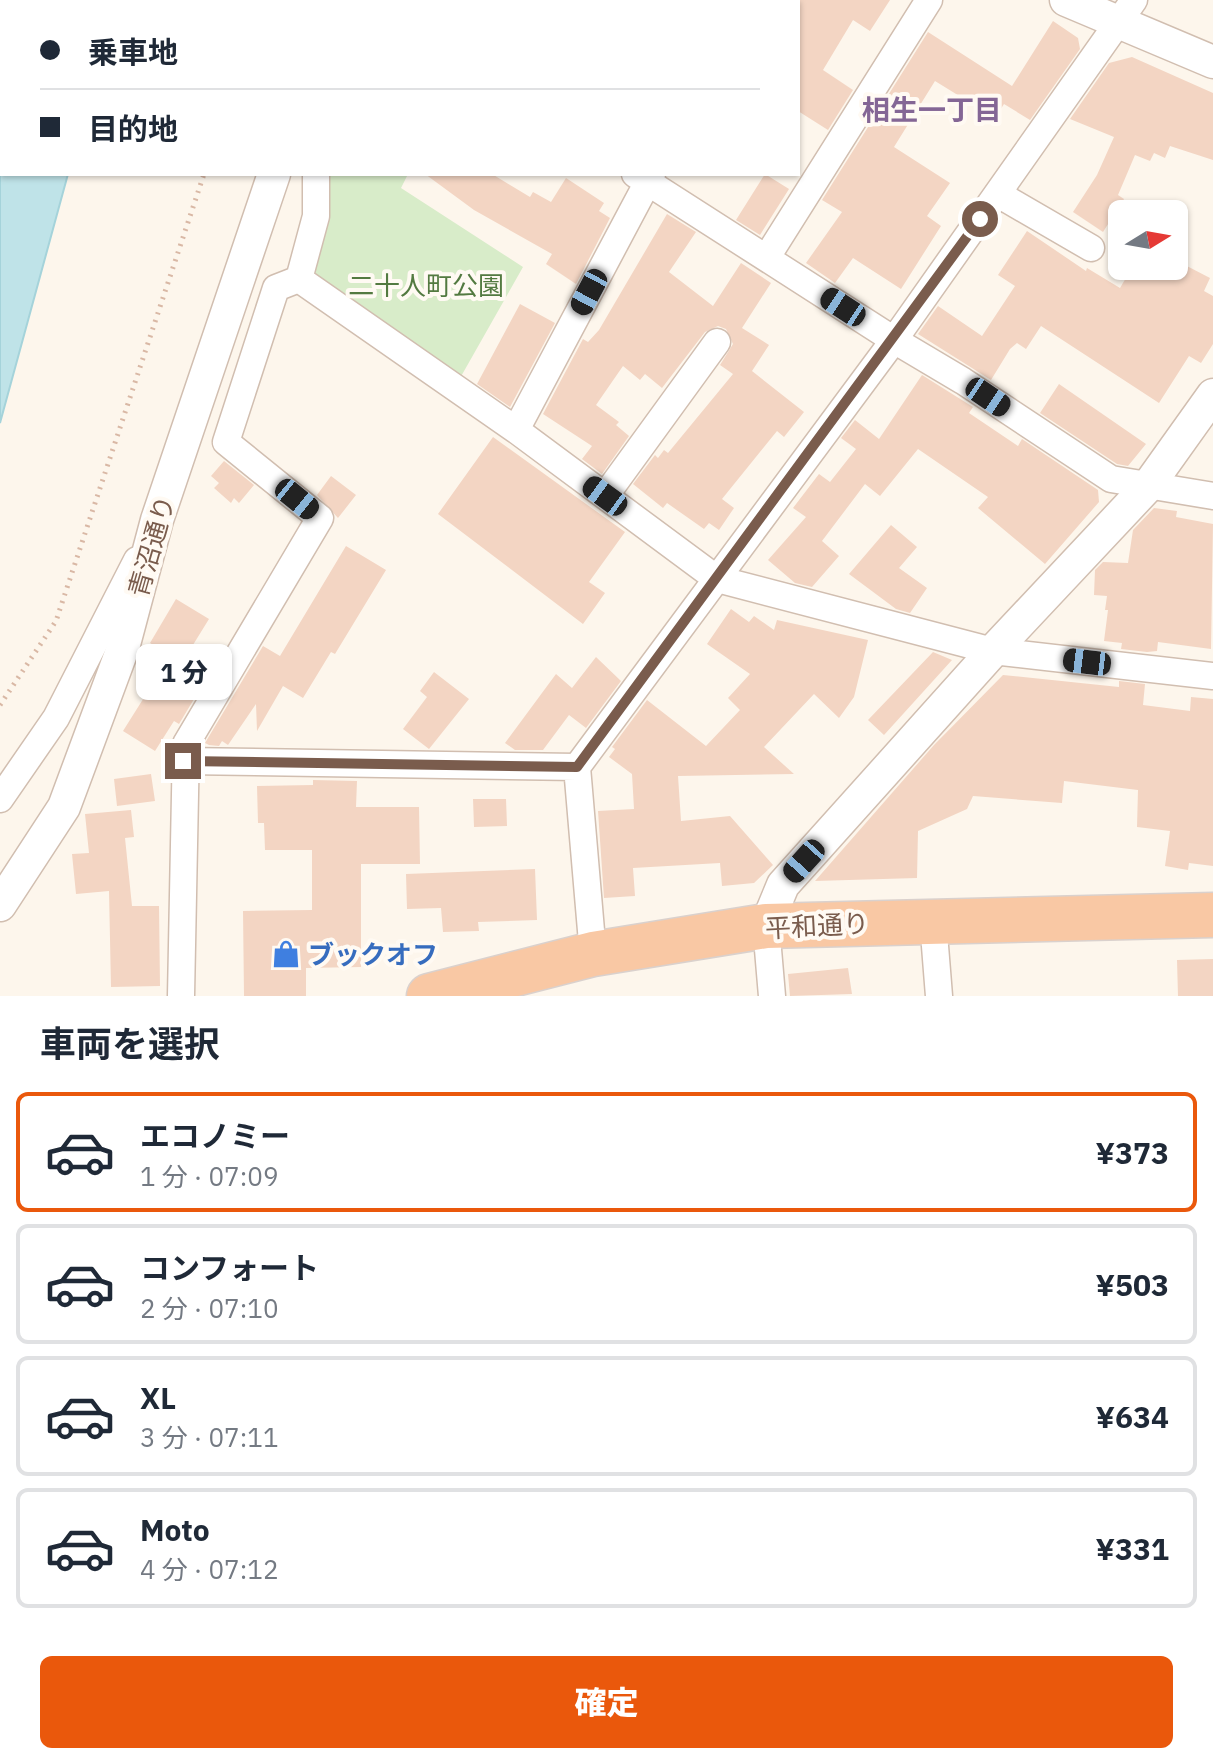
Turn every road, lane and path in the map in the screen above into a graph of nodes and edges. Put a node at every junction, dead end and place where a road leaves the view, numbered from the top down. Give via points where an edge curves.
1 (929, 0) edge
2 (1066, 0) edge
3 (1126, 11) edge
4 (1213, 62) edge
5 (203, 176) edge
6 (273, 176) edge
7 (316, 176) edge
8 (645, 177) edge
9 (998, 194) junction
10 (1091, 248) dead end
11 (767, 257) junction
12 (299, 279) junction
13 (894, 340) junction
14 (717, 342) dead end
15 (1213, 395) edge
16 (516, 430) junction
17 (1148, 486) junction
18 (605, 496) junction
19 (1213, 496) edge
20 (157, 520) junction
21 (717, 579) junction
22 (993, 651) junction
23 (1213, 676) edge
24 (0, 705) edge
25 (183, 761) junction
26 (577, 767) junction
27 (0, 799) edge
28 (0, 905) edge
29 (1213, 915) edge
30 (933, 921) junction
31 (766, 926) junction
32 (593, 954) junction
33 (181, 996) edge
34 (429, 996) edge
35 (772, 996) edge
36 (939, 996) edge

1 - 11 street
2 - 3 street
3 - 4 street
3 - 9 street
5 - 24 path via 56,621
6 - 20 street, 青沼通り
7 - 12 street via 316,216
8 - 11 street
8 - 16 street
9 - 10 street
9 - 13 street
11 - 13 street
12 - 16 street
12 - 25 street via 276,288 226,442 320,518 186,744
13 - 17 street via 1111,479
13 - 21 street
14 - 18 street
15 - 17 street
16 - 18 street
17 - 19 street
17 - 22 street
18 - 21 street
20 - 27 street via 56,718
20 - 28 street, 青沼通り via 123,648 64,807
21 - 22 street
21 - 26 street
22 - 23 street
22 - 31 street via 783,885
25 - 26 street
25 - 33 street
26 - 32 street
29 - 30 highway, 平和通り
30 - 31 highway, 平和通り
30 - 36 street
31 - 32 highway, 平和通り
31 - 35 street
32 - 34 highway, 平和通り

